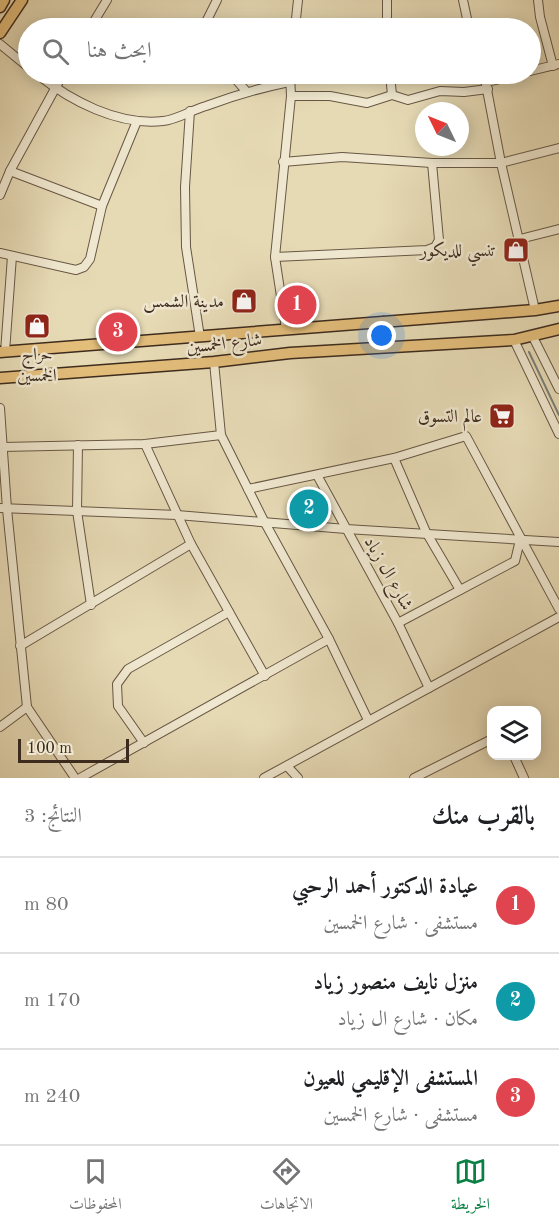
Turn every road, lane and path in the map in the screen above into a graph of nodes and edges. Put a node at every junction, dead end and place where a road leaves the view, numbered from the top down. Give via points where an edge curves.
1 (4, 0) edge
2 (22, 0) edge
3 (107, 0) edge
4 (217, 0) edge
5 (298, 0) edge
6 (387, 0) edge
7 (463, 0) edge
8 (538, 0) edge
9 (0, 7) edge
10 (96, 18) edge
11 (208, 18) edge
12 (296, 18) edge
13 (387, 18) edge
14 (468, 18) edge
15 (540, 18) edge
16 (541, 20) edge
17 (0, 33) edge
18 (0, 44) edge
19 (18, 59) edge
20 (556, 65) edge
21 (541, 69) edge
22 (50, 84) edge
23 (57, 84) edge
24 (240, 84) edge
25 (270, 84) edge
26 (290, 84) edge
27 (391, 84) edge
28 (481, 84) edge
29 (488, 84) edge
30 (55, 88) junction
31 (246, 91) junction
32 (392, 95) junction
33 (291, 96) junction
34 (190, 111) junction
35 (137, 121) junction
36 (559, 148) edge
37 (283, 162) junction
38 (501, 162) junction
39 (432, 163) junction
40 (10, 171) junction
41 (0, 195) edge
42 (102, 206) junction
43 (559, 229) edge
44 (520, 239) junction
45 (0, 253) edge
46 (12, 256) junction
47 (275, 257) junction
48 (559, 306) edge
49 (535, 310) junction
50 (384, 322) junction
51 (286, 329) junction
52 (559, 329) edge
53 (200, 337) junction
54 (532, 337) junction
55 (514, 340) junction
56 (386, 346) junction
57 (3, 352) edge
58 (214, 362) junction
59 (0, 378) edge
60 (559, 389) edge
61 (0, 408) edge
62 (559, 434) edge
63 (221, 435) junction
64 (145, 444) junction
65 (78, 445) junction
66 (2, 447) junction
67 (394, 458) junction
68 (317, 475) junction
69 (248, 489) junction
70 (3, 509) edge
71 (77, 511) junction
72 (177, 515) junction
73 (264, 521) junction
74 (346, 528) junction
75 (426, 532) junction
76 (520, 540) junction
77 (559, 542) edge
78 (191, 544) junction
79 (460, 590) junction
80 (91, 605) junction
81 (559, 609) edge
82 (229, 612) junction
83 (559, 617) edge
84 (398, 623) junction
85 (329, 639) junction
86 (20, 646) junction
87 (265, 676) junction
88 (429, 688) junction
89 (27, 707) junction
90 (368, 720) junction
91 (0, 727) edge
92 (487, 742) edge
93 (144, 743) junction
94 (516, 760) edge
95 (287, 766) junction
96 (78, 778) edge
97 (264, 778) edge
98 (298, 778) edge
99 (414, 778) edge
100 (524, 778) edge

1 - 9 main road
2 - 17 main road
3 - 10 street
4 - 11 street
5 - 12 street
6 - 13 street
7 - 14 street
8 - 15 street
16 - 20 street
18 - 19 street
20 - 21 street
22 - 30 street
23 - 30 street
24 - 31 street
25 - 31 street
26 - 33 street
27 - 32 street
28 - 32 street via 464,93 440,91 408,100
29 - 38 street
30 - 35 street via 99,111
30 - 40 street
31 - 34 street
32 - 33 street via 367,103 330,96
33 - 37 street
34 - 35 street via 165,122
34 - 53 street via 186,247
35 - 42 street
36 - 38 street
37 - 39 street via 342,157
37 - 47 street
38 - 39 street
38 - 44 street
39 - 47 street via 439,240 435,248
40 - 41 street
40 - 42 street
42 - 46 street via 90,259 84,267 76,270
43 - 44 street
44 - 49 street
45 - 46 street
46 - 57 street
47 - 51 street
48 - 49 main road, شارع الخمسين
49 - 50 main road, شارع الخمسين
50 - 51 main road, شارع الخمسين
50 - 56 main road
51 - 53 main road, شارع الخمسين
52 - 54 main road, شارع الخمسين
53 - 57 main road, شارع الخمسين
54 - 55 main road, شارع الخمسين
54 - 60 street
55 - 56 main road, شارع الخمسين
55 - 62 street
56 - 58 main road, شارع الخمسين
58 - 59 main road, شارع الخمسين
58 - 63 street
61 - 66 street
63 - 64 street
63 - 69 street
64 - 65 street
64 - 72 street
65 - 66 street
65 - 71 street
66 - 70 street
67 - 68 street
67 - 75 street
67 - 76 street via 465,436
68 - 69 street
68 - 74 street, شارع ال زياد
69 - 73 street
70 - 71 street
70 - 86 street
71 - 72 street
71 - 80 street
72 - 73 street
72 - 78 street
73 - 74 street
73 - 85 street
74 - 75 street
74 - 84 street, شارع ال زياد
75 - 76 street
75 - 79 street
76 - 77 street
76 - 79 street via 515,561
76 - 81 street
78 - 80 street
78 - 82 street
79 - 84 street
80 - 86 street
82 - 87 street
82 - 93 street via 128,669 117,684 117,706
83 - 88 street
84 - 88 street, شارع ال زياد
85 - 87 street
85 - 90 street
86 - 89 street
87 - 93 street
88 - 90 street
89 - 91 street
89 - 96 street
90 - 95 street
92 - 99 street
93 - 96 street
94 - 100 street
95 - 97 street
95 - 98 street

